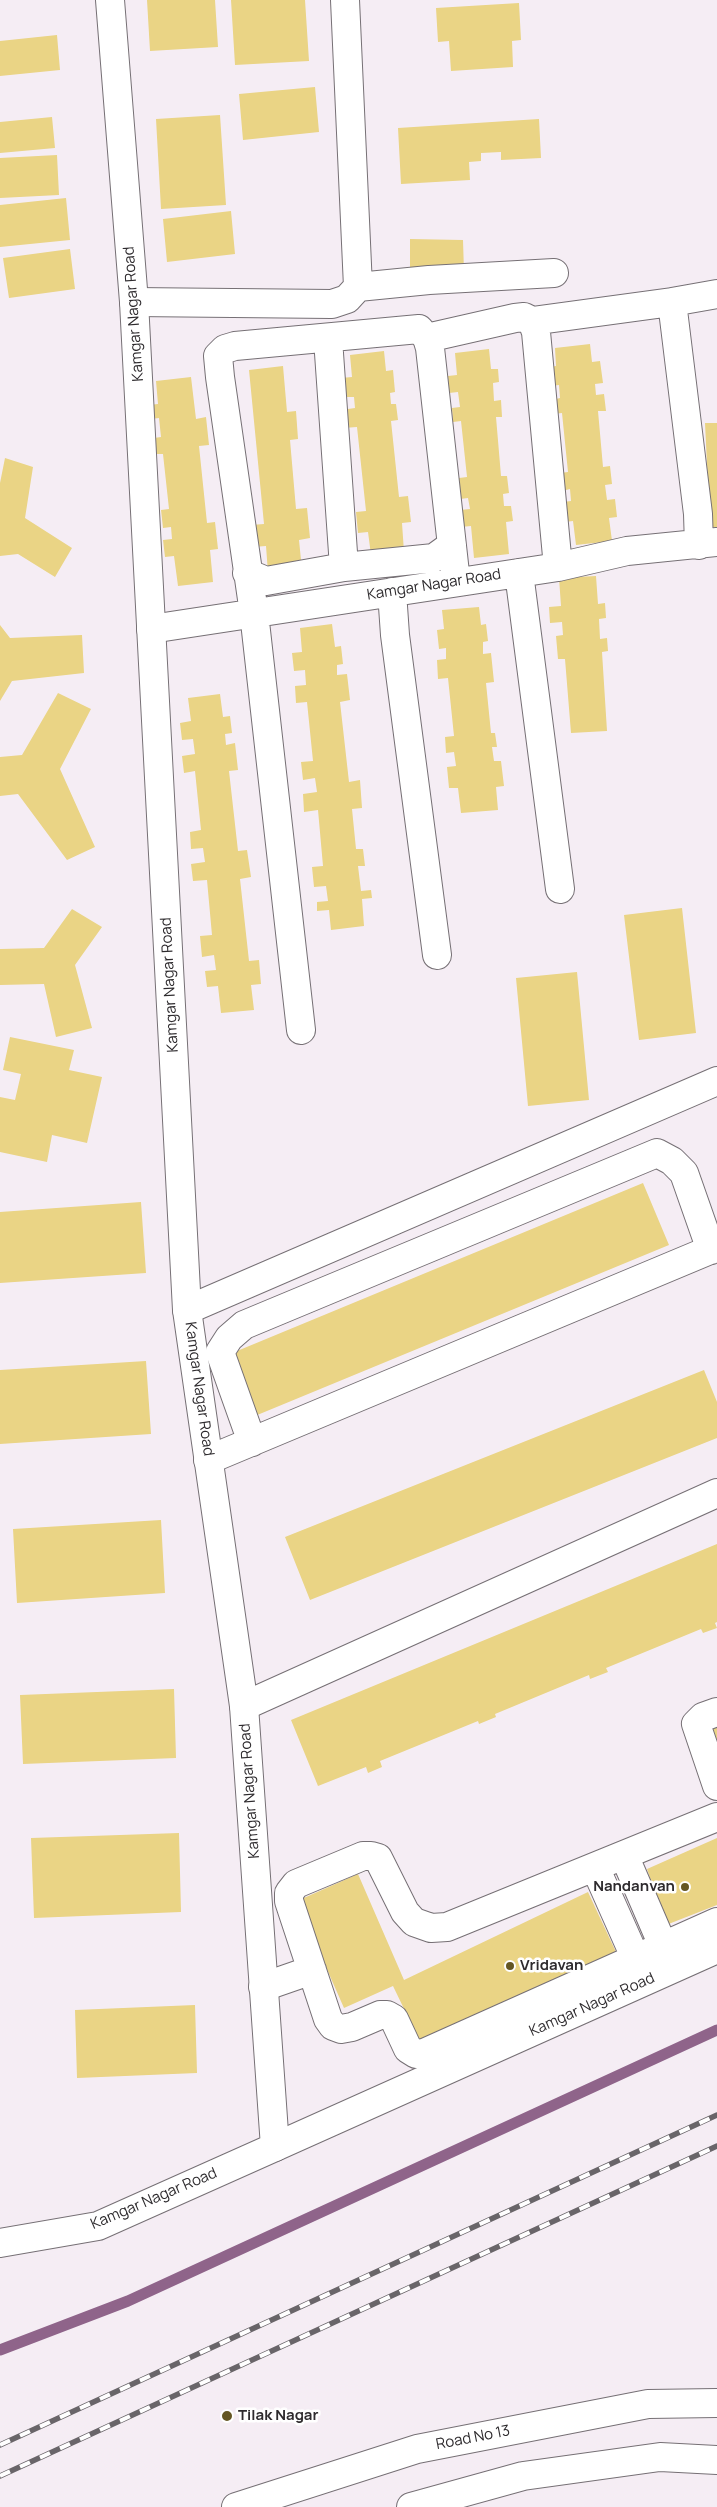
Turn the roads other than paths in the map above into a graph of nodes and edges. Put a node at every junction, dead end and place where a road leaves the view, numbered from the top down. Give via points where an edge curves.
1 (110, 0) edge
2 (345, 0) edge
3 (554, 272) dead end
4 (358, 287) junction
5 (717, 294) edge
6 (134, 302) junction
7 (672, 302) junction
8 (532, 320) junction
9 (427, 338) junction
10 (328, 339) junction
11 (708, 544) edge
12 (452, 545) junction
13 (558, 567) junction
14 (344, 568) junction
15 (519, 572) junction
16 (247, 573) junction
17 (456, 582) junction
18 (392, 592) junction
19 (254, 613) junction
20 (152, 628) junction
21 (560, 890) dead end
22 (437, 955) dead end
23 (300, 1030) dead end
24 (717, 1081) edge
25 (714, 1248) edge
26 (187, 1310) junction
27 (252, 1442) junction
28 (208, 1460) junction
29 (717, 1493) edge
30 (244, 1706) junction
31 (717, 1712) edge
32 (717, 1786) edge
33 (717, 1817) edge
34 (624, 1855) junction
35 (595, 1867) junction
36 (717, 1922) edge
37 (717, 1949) edge
38 (668, 1958) junction
39 (640, 1969) junction
40 (312, 1970) junction
41 (263, 1987) junction
42 (469, 2047) junction
43 (275, 2147) junction
44 (0, 2243) edge
45 (717, 2403) edge
46 (717, 2460) edge
47 (236, 2507) edge
48 (412, 2507) edge

1 - 6 main road, Kamgar Nagar Road
2 - 4 main road
3 - 4 main road
4 - 6 main road via 347,299 332,304
5 - 7 main road
6 - 20 main road, Kamgar Nagar Road
7 - 8 main road
7 - 11 main road via 698,514
8 - 9 main road via 515,318
8 - 13 main road via 536,332
9 - 10 main road via 419,329 406,329
9 - 12 main road
10 - 14 main road
10 - 16 main road via 234,346 218,356
11 - 13 main road, Kamgar Nagar Road via 627,551
12 - 14 main road via 434,558
12 - 17 main road
13 - 15 main road, Kamgar Nagar Road
14 - 16 main road via 266,581
15 - 17 main road, Kamgar Nagar Road
15 - 21 main road
16 - 19 main road
17 - 18 main road, Kamgar Nagar Road
18 - 19 main road, Kamgar Nagar Road
18 - 22 main road
19 - 20 main road, Kamgar Nagar Road
19 - 23 main road
20 - 26 main road, Kamgar Nagar Road
24 - 26 main road
25 - 27 main road
25 - 27 main road via 684,1173 657,1153 244,1325 229,1338 220,1352
26 - 28 main road, Kamgar Nagar Road
27 - 28 main road
28 - 30 main road, Kamgar Nagar Road
29 - 30 main road
30 - 41 main road, Kamgar Nagar Road
31 - 32 main road via 703,1717 696,1724
33 - 34 main road
34 - 35 main road
34 - 38 main road
35 - 39 main road
35 - 40 main road via 448,1928 431,1928 414,1922 405,1912 378,1858 363,1856 296,1884 289,1893
36 - 38 main road
37 - 38 main road, Kamgar Nagar Road
38 - 39 main road, Kamgar Nagar Road
39 - 42 main road, Kamgar Nagar Road
40 - 41 main road
40 - 42 main road via 333,2026 341,2029 352,2027 387,2014 394,2019 408,2049 416,2054
41 - 43 main road, Kamgar Nagar Road
42 - 43 main road, Kamgar Nagar Road
43 - 44 main road, Kamgar Nagar Road via 98,2226
45 - 47 main road, Road No 13 via 648,2404 417,2449
46 - 48 main road via 660,2458 523,2476

